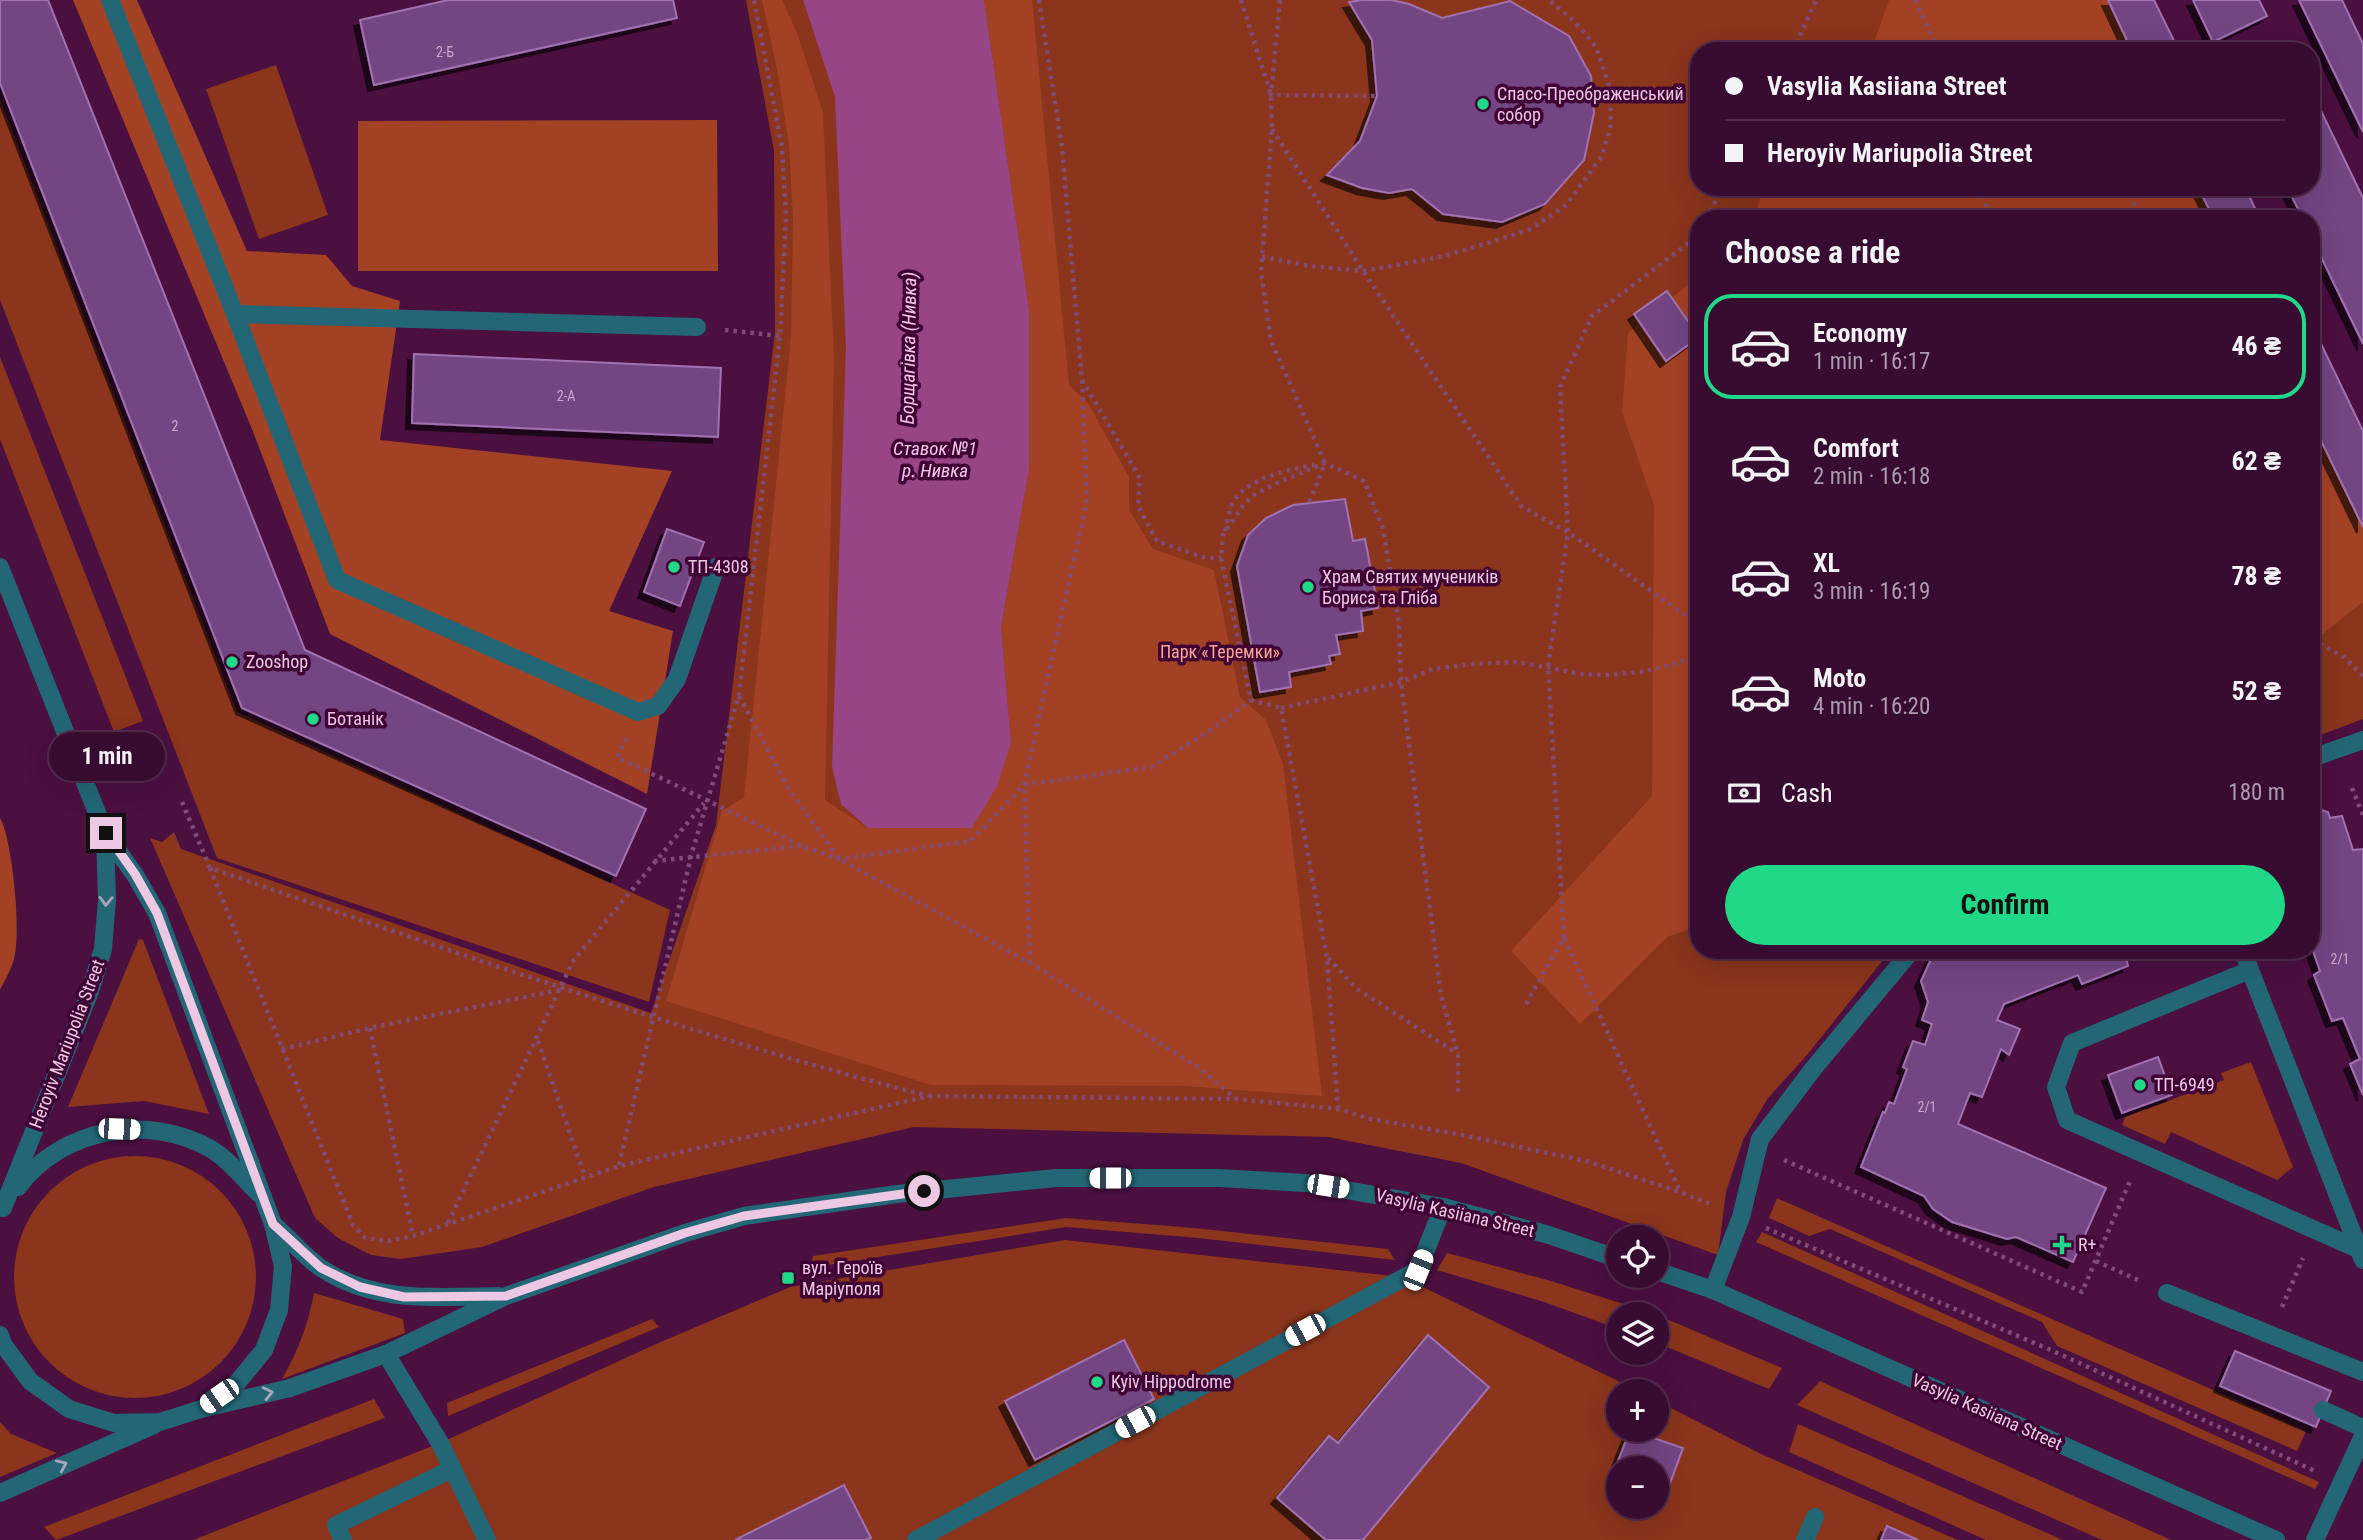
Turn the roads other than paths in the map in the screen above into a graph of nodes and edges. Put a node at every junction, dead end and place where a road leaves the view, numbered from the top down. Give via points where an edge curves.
1 (110, 0) edge
2 (235, 314) junction
3 (696, 327) road end
4 (0, 567) edge
5 (716, 567) dead end
6 (2363, 740) edge
7 (2320, 755) edge
8 (106, 833) junction
9 (1905, 959) edge
10 (2246, 959) edge
11 (2250, 970) junction
12 (261, 1195) junction
13 (1443, 1207) junction
14 (1, 1212) edge
15 (273, 1224) junction
16 (1606, 1255) edge
17 (2361, 1255) edge
18 (1669, 1275) edge
19 (1713, 1290) junction
20 (2167, 1293) road end
21 (506, 1296) junction
22 (0, 1335) edge
23 (386, 1354) junction
24 (2363, 1372) edge
25 (201, 1409) junction
26 (2323, 1410) dead end
27 (160, 1422) junction
28 (2363, 1428) edge
29 (2363, 1436) edge
30 (452, 1469) junction
31 (0, 1493) edge
32 (1815, 1517) dead end
33 (343, 1540) edge
34 (486, 1540) edge
35 (916, 1540) edge
36 (1805, 1540) edge
37 (2276, 1540) edge
38 (2315, 1540) edge

1 - 2 street
2 - 3 street
2 - 5 street via 337,580 638,712 658,706 677,679
4 - 8 street, Heroyiv Mariupolia Street
6 - 7 street
8 - 12 street, Heroyiv Mariupolia Street via 157,913
8 -> 14 street, Heroyiv Mariupolia Street via 103,949
9 - 19 street via 1760,1139 1741,1217
10 - 11 street
11 - 17 street
11 - 17 street via 2072,1043 2056,1087 2067,1121 2315,1230
12 - 14 street, Vasylia Kasiiana Street via 212,1150 168,1131 119,1129 72,1142 32,1169
12 - 15 street, Vasylia Kasiiana Street
13 - 16 street, Vasylia Kasiiana Street
13 - 21 street, Vasylia Kasiiana Street via 1306,1183 1056,1178 744,1216
13 - 35 street via 1418,1270
15 - 21 street, Vasylia Kasiiana Street via 321,1268 360,1287 404,1297
15 - 25 street, Vasylia Kasiiana Street via 283,1266 279,1310 264,1350 237,1383
18 - 19 street, Vasylia Kasiiana Street
19 - 37 street, Vasylia Kasiiana Street
20 - 24 street
21 - 23 street, Vasylia Kasiiana Street
22 - 27 street, Vasylia Kasiiana Street via 30,1381 69,1409 114,1423
25 -> 23 street, Vasylia Kasiiana Street via 290,1388
23 - 30 street
25 - 27 street, Vasylia Kasiiana Street
26 - 28 street
31 -> 27 street, Vasylia Kasiiana Street
29 - 38 street
30 - 33 street via 336,1525
30 - 34 street
32 - 36 street

